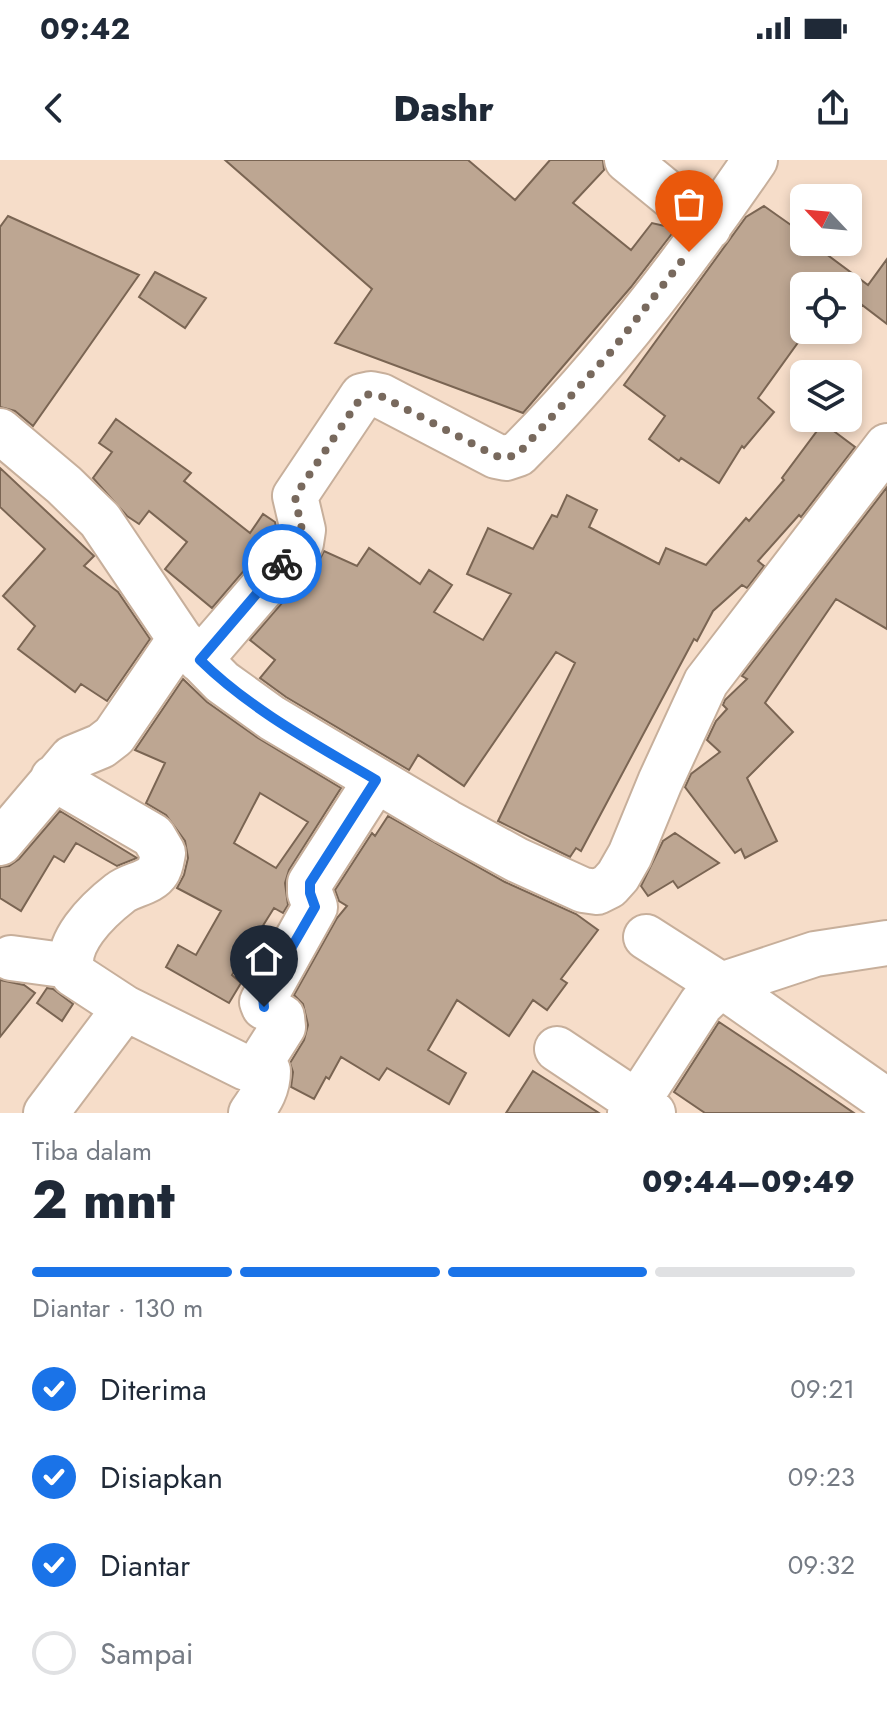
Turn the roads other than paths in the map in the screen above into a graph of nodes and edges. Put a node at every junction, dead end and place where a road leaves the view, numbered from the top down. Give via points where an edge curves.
1 (627, 160) edge
2 (755, 160) edge
3 (709, 227) junction
4 (0, 431) edge
5 (887, 446) edge
6 (190, 649) junction
7 (53, 778) junction
8 (376, 780) junction
9 (0, 843) edge
10 (646, 937) dead end
11 (887, 943) edge
12 (4, 960) edge
13 (70, 966) junction
14 (721, 985) junction
15 (125, 1008) junction
16 (557, 1049) dead end
17 (261, 1063) junction
18 (887, 1101) edge
19 (640, 1109) edge
20 (46, 1113) edge
21 (251, 1113) edge

1 - 3 street
2 - 3 street
3 - 6 street via 610,353 518,454 496,456 381,396 362,396 295,496 301,543
4 - 6 street via 100,520
5 - 8 street via 706,682 630,855 609,886 597,892 583,890 530,866
6 - 7 street via 114,736 72,758
6 - 8 street via 222,682 272,718
7 - 9 street
7 - 13 street via 153,836 163,853 158,872 122,891 92,920 72,948
8 - 17 street via 310,883 315,907 263,997 264,1007 284,1021
10 - 14 street
11 - 14 street via 815,954
12 - 13 street
13 - 15 street via 73,974
14 - 18 street
14 - 19 street via 701,1004
15 - 17 street via 246,1068 253,1070
15 - 20 street
16 - 19 street
17 - 21 street via 268,1082

